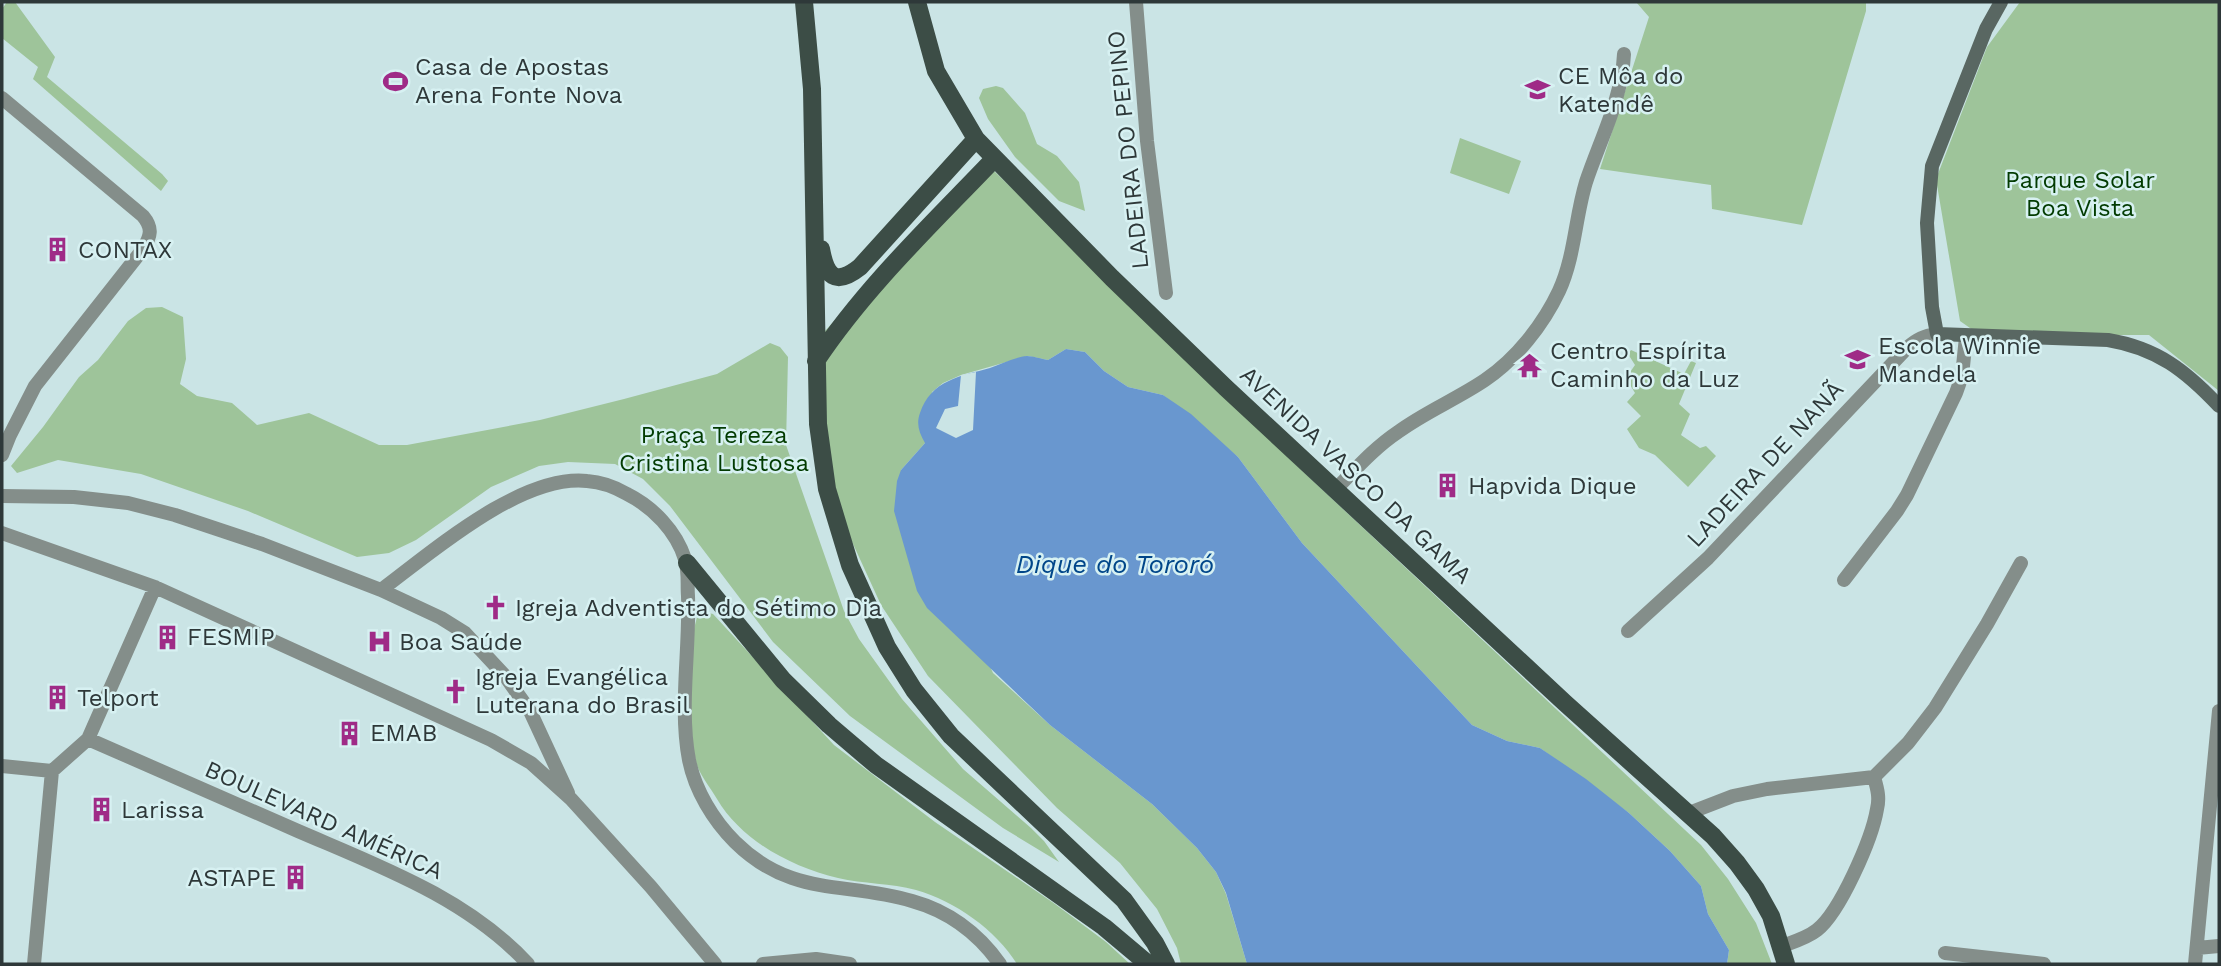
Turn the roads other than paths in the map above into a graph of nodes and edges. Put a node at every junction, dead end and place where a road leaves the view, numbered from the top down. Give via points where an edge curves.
1 (804, 2) edge
2 (917, 2) edge
3 (1136, 2) edge
4 (2001, 2) edge
5 (1624, 54) dead end
6 (2, 98) edge
7 (976, 139) junction
8 (994, 159) junction
9 (814, 211) junction
10 (1166, 293) dead end
11 (1937, 334) junction
12 (1966, 337) junction
13 (816, 361) junction
14 (2219, 406) edge
15 (2, 455) edge
16 (1335, 490) junction
17 (2, 496) edge
18 (2, 533) edge
19 (687, 563) junction
20 (2021, 563) dead end
21 (1844, 580) dead end
22 (155, 587) junction
23 (381, 590) junction
24 (1628, 631) dead end
25 (2219, 711) edge
26 (88, 739) junction
27 (2, 766) edge
28 (52, 771) junction
29 (1874, 777) junction
30 (571, 799) junction
31 (1689, 813) junction
32 (1782, 946) junction
33 (2219, 946) edge
34 (2197, 948) junction
35 (1945, 953) dead end
36 (34, 964) edge
37 (528, 964) edge
38 (715, 964) edge
39 (763, 964) edge
40 (850, 964) edge
41 (1000, 964) edge
42 (1148, 964) edge
43 (1166, 964) edge
44 (1786, 964) edge
45 (2043, 964) edge
46 (2195, 964) edge

1 - 9 main road via 812,89
2 - 7 main road, AVENIDA VASCO DA GAMA via 936,71
3 - 10 street, LADEIRA DO PEPINO
4 - 11 street via 1932,166 1927,223
5 - 16 street via 1619,92 1586,184 1566,272 1541,321 1508,362 1395,434
6 - 15 street via 142,216 151,232 143,249 35,386
7 - 8 main road, AVENIDA VASCO DA GAMA
7 - 9 main road via 849,276 831,275 824,266
8 - 13 main road via 840,326
8 - 16 main road, AVENIDA VASCO DA GAMA
9 - 13 main road
11 - 12 street
11 - 24 street, LADEIRA DE NANÃ via 1917,339 1907,348 1708,558
12 - 14 street via 2131,343 2174,364
12 - 21 street via 1956,393 1907,495
13 - 43 main road via 827,489 850,565 887,648 951,736 1124,900
16 - 31 main road, AVENIDA VASCO DA GAMA
17 - 23 street via 128,503 262,544
18 - 22 street
19 - 23 street via 680,544 640,500 586,480 527,491 445,541
19 - 41 street via 689,760 714,817 759,863 784,876 935,909 981,940
19 - 42 main road via 783,680 829,725 876,765 1104,927
20 - 29 street via 1935,708
22 - 26 street
22 - 30 street via 491,740 531,763
23 - 30 street via 441,618 483,650 530,711
25 - 34 street
26 - 28 street
26 - 37 street, BOULEVARD AMÉRICA via 392,872 479,921
27 - 28 street
28 - 36 street
29 - 31 street via 1767,789
29 - 32 street via 1879,793 1873,828 1832,914 1814,932
30 - 38 street
31 - 32 main road, AVENIDA VASCO DA GAMA via 1756,889
32 - 44 main road, AVENIDA VASCO DA GAMA
33 - 34 street
34 - 46 street
35 - 45 street
39 - 40 street via 816,959

